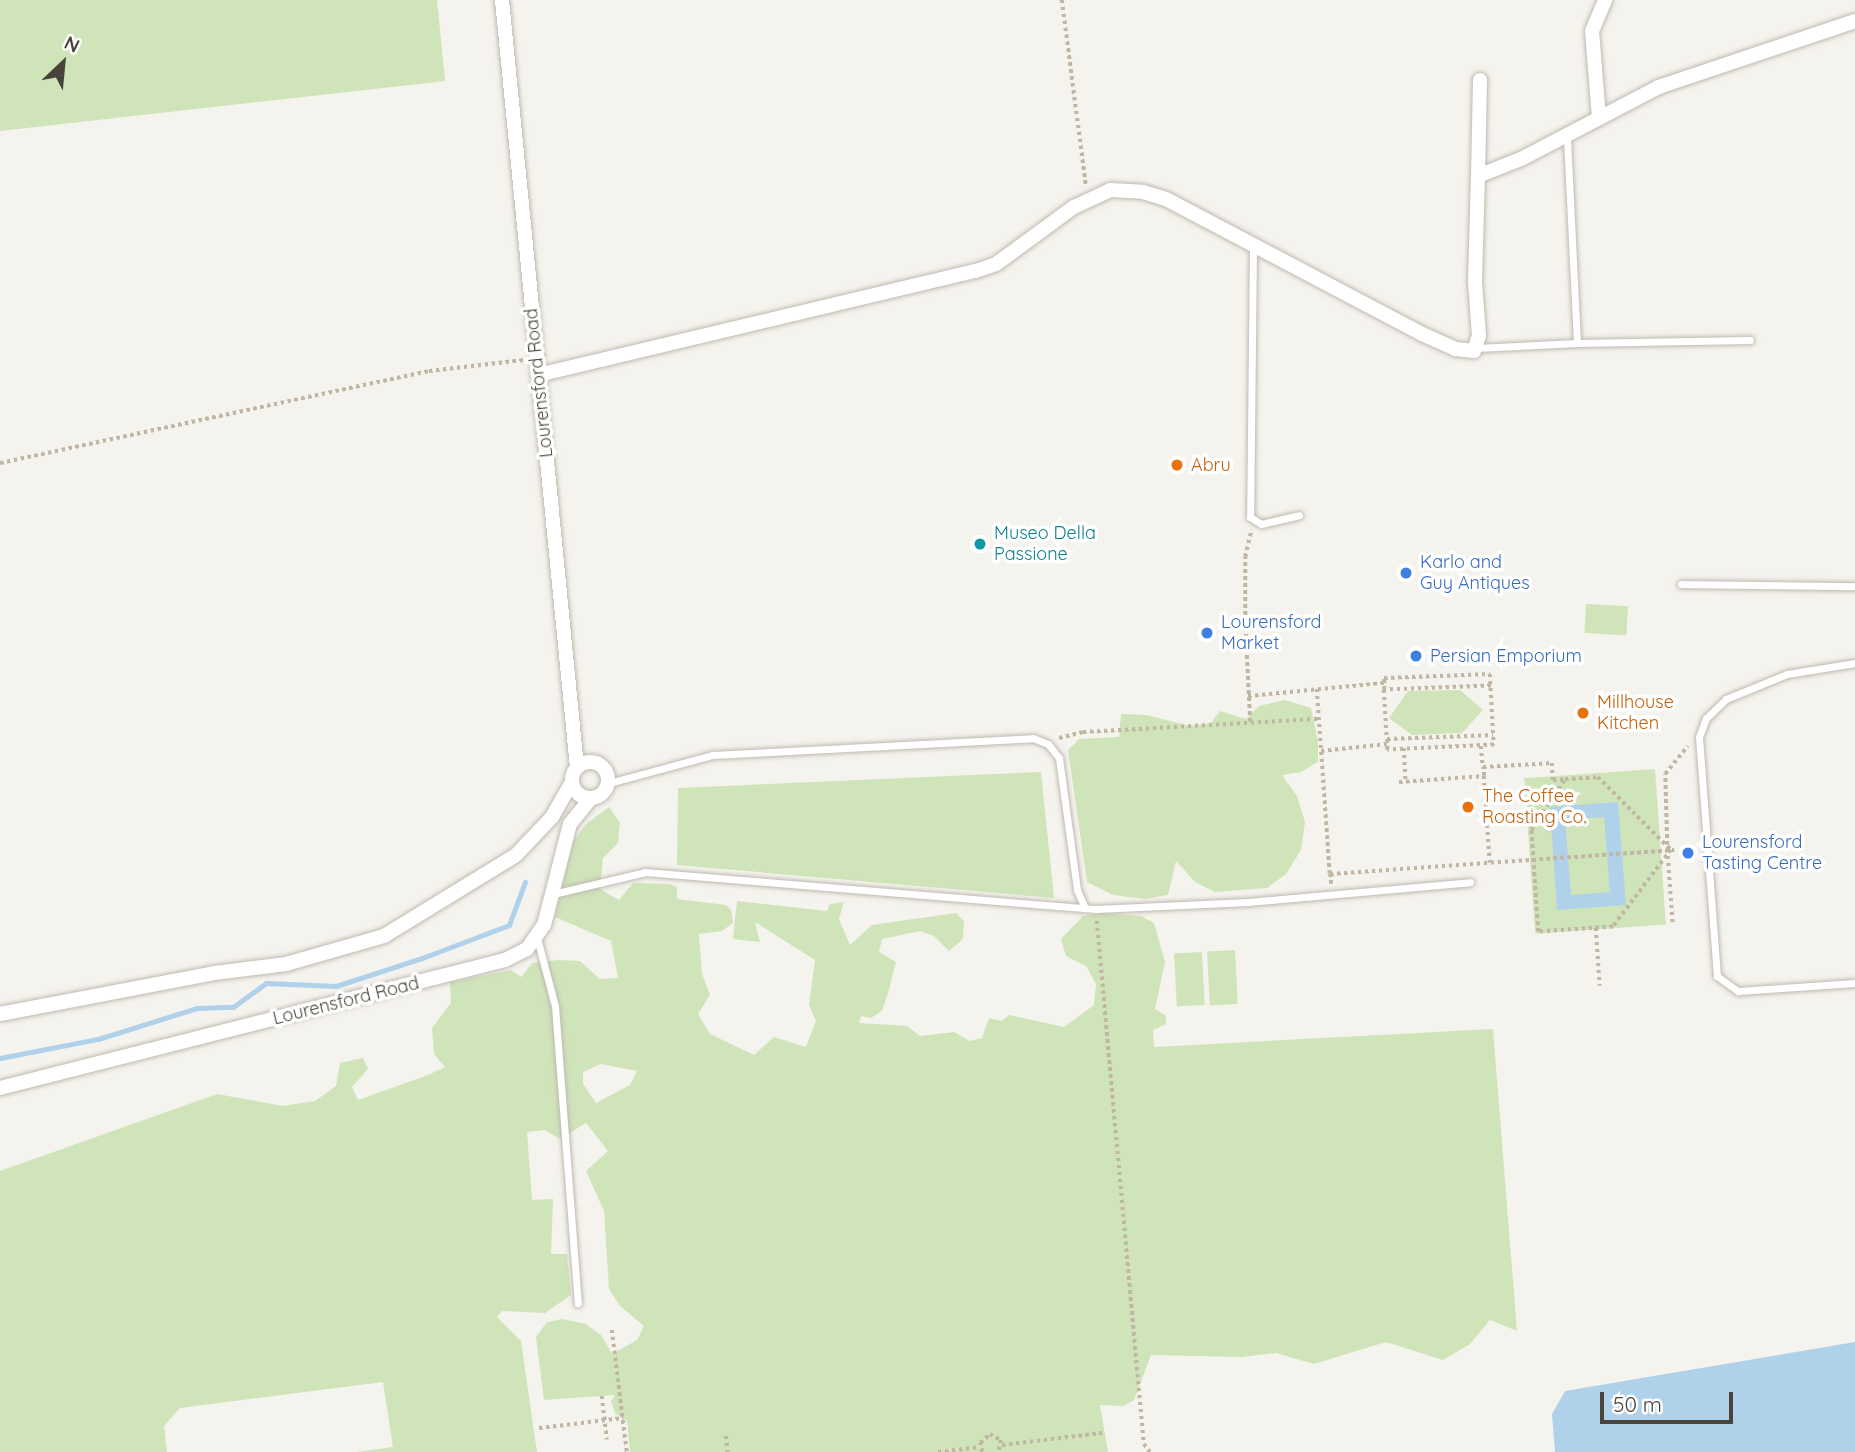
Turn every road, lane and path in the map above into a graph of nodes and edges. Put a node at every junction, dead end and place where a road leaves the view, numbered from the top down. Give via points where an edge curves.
1 (502, 0) edge
2 (1062, 0) edge
3 (1605, 0) edge
4 (1855, 21) edge
5 (1480, 79) dead end
6 (1599, 118) junction
7 (1567, 135) junction
8 (1478, 176) junction
9 (1089, 197) junction
10 (1253, 245) junction
11 (1749, 340) dead end
12 (1577, 343) junction
13 (1477, 348) junction
14 (537, 359) junction
15 (538, 375) junction
16 (0, 463) edge
17 (1299, 515) dead end
18 (1253, 522) junction
19 (1681, 584) dead end
20 (1855, 586) edge
21 (1855, 663) edge
22 (1384, 683) junction
23 (1491, 686) junction
24 (1317, 689) junction
25 (1384, 690) junction
26 (1248, 696) junction
27 (1319, 719) junction
28 (1250, 722) junction
29 (1493, 735) junction
30 (1700, 735) junction
31 (1387, 742) junction
32 (1048, 744) junction
33 (1482, 746) junction
34 (1404, 748) junction
35 (1321, 751) junction
36 (577, 767) junction
37 (1483, 767) junction
38 (1484, 776) junction
39 (1565, 779) junction
40 (572, 782) junction
41 (1399, 782) dead end
42 (1406, 782) junction
43 (609, 783) junction
44 (591, 798) junction
45 (1669, 850) junction
46 (1533, 860) junction
47 (1490, 863) junction
48 (1330, 874) junction
49 (1470, 882) dead end
50 (553, 894) junction
51 (1332, 894) junction
52 (1085, 908) junction
53 (1096, 909) junction
54 (1673, 926) dead end
55 (1596, 928) junction
56 (537, 938) junction
57 (1855, 983) edge
58 (1600, 986) dead end
59 (0, 1014) edge
60 (0, 1088) edge
61 (578, 1303) dead end
62 (612, 1330) dead end
63 (602, 1396) dead end
64 (622, 1419) junction
65 (605, 1420) junction
66 (539, 1428) dead end
67 (1102, 1433) dead end
68 (726, 1436) dead end
69 (607, 1440) dead end
70 (1002, 1445) junction
71 (981, 1450) edge
72 (626, 1452) edge
73 (727, 1452) edge
74 (938, 1452) edge
75 (999, 1452) edge
76 (1150, 1452) edge

1 - 14 street, Lourensford Road
2 - 9 path
3 - 6 street via 1592,41
4 - 6 street via 1659,87
5 - 8 street
6 - 7 street
7 - 8 street
7 - 12 lane
8 - 13 street
9 - 10 street via 1110,190 1143,192
9 - 15 street via 996,264 976,271
10 - 13 street via 1422,334 1468,352
10 - 18 lane
11 - 12 lane
12 - 13 lane
14 - 15 street, Lourensford Road
14 - 16 path via 429,371
15 - 36 street, Lourensford Road
17 - 18 lane via 1271,523
18 - 26 path via 1245,557
19 - 20 lane
21 - 30 lane via 1760,683 1718,704
22 - 23 path via 1384,678 1490,674
22 - 24 path
22 - 25 path
23 - 25 path
23 - 29 path
24 - 26 path
24 - 27 path
25 - 31 path
26 - 28 path
27 - 28 path
27 - 35 path
28 - 32 path via 1083,732
29 - 31 path
29 - 33 path via 1493,745
30 - 45 path via 1667,766
30 - 57 lane via 1717,976 1738,991
31 - 34 path via 1387,750
31 - 35 path
32 - 43 lane via 1025,737 713,755
32 - 52 lane via 1062,767 1077,890
33 - 34 path
33 - 37 path
34 - 42 path
35 - 48 path
36 - 40 street
36 - 43 street via 598,763
37 - 38 path
37 - 39 path via 1552,763 1553,780
38 - 42 path
38 - 47 path
39 - 45 path via 1598,777
39 - 46 path via 1531,830
40 - 44 street via 582,796
40 - 59 street via 552,817 516,855 384,936 286,964 214,973
41 - 42 path
43 - 44 street via 599,796
44 - 50 street via 570,824
45 - 46 path
45 - 54 path
45 - 55 path via 1613,927
46 - 47 path
46 - 55 path via 1538,932
47 - 48 path
48 - 51 path
49 - 51 lane
50 - 52 lane via 645,872
50 - 56 street
51 - 53 lane
52 - 53 lane
53 - 76 path via 1144,1444
55 - 58 path
56 - 60 street, Lourensford Road via 527,949 481,967
56 - 61 lane via 555,1006
62 - 64 path
63 - 65 path
64 - 65 path
64 - 72 path
65 - 66 path
65 - 69 path
67 - 70 path
68 - 73 path
70 - 71 path via 990,1434 982,1438
70 - 75 path
71 - 74 path

